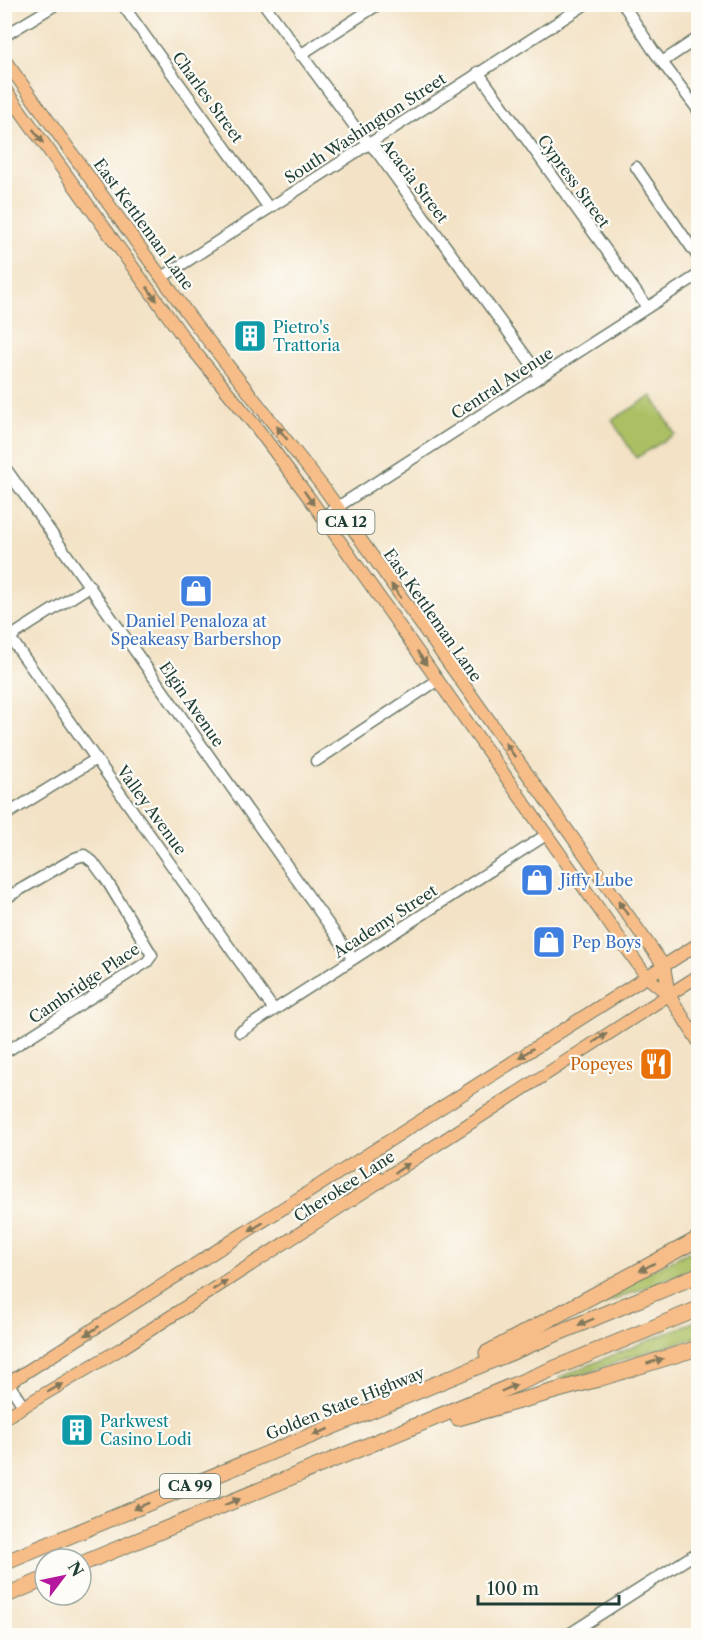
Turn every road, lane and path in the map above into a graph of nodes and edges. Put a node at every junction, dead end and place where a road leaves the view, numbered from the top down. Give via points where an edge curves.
1 (57, 4) edge
2 (122, 4) edge
3 (264, 4) edge
4 (379, 4) edge
5 (586, 4) edge
6 (622, 4) edge
7 (4, 36) edge
8 (699, 38) edge
9 (300, 55) junction
10 (4, 58) edge
11 (662, 62) junction
12 (478, 72) junction
13 (4, 88) edge
14 (699, 110) edge
15 (368, 144) junction
16 (636, 167) dead end
17 (269, 208) junction
18 (699, 257) edge
19 (699, 275) edge
20 (161, 278) junction
21 (646, 307) junction
22 (541, 377) junction
23 (4, 466) edge
24 (336, 507) junction
25 (322, 518) junction
26 (90, 586) junction
27 (7, 633) edge
28 (438, 681) junction
29 (96, 759) junction
30 (316, 761) dead end
31 (6, 813) edge
32 (546, 835) junction
33 (4, 899) edge
34 (699, 945) edge
35 (353, 959) junction
36 (664, 966) junction
37 (699, 976) edge
38 (647, 977) junction
39 (669, 995) junction
40 (274, 1010) junction
41 (240, 1032) dead end
42 (699, 1041) edge
43 (4, 1053) edge
44 (365, 1158) junction
45 (380, 1182) junction
46 (699, 1239) edge
47 (699, 1275) edge
48 (699, 1309) edge
49 (699, 1348) edge
50 (6, 1382) edge
51 (23, 1406) junction
52 (375, 1410) junction
53 (4, 1418) edge
54 (397, 1435) junction
55 (699, 1551) edge
56 (93, 1559) edge
57 (4, 1563) edge
58 (33, 1584) edge
59 (4, 1596) edge
60 (567, 1635) edge

1 - 7 street
2 - 17 street, Charles Street
3 - 9 street, Acacia Street
4 - 9 street
5 - 12 street, South Washington Street
6 - 11 street
8 - 11 street
9 - 15 street, Acacia Street
10 - 20 main road, East Kettleman Lane / CA 12
11 - 14 street
12 - 15 street, South Washington Street
12 - 21 street, Cypress Street
13 -> 25 main road, East Kettleman Lane / CA 12 via 186,341 257,428
15 - 17 street, South Washington Street
15 - 22 street, Acacia Street
16 - 18 street
17 - 20 street, South Washington Street
19 - 21 street, Central Avenue
24 -> 20 main road, East Kettleman Lane / CA 12
21 - 22 street, Central Avenue
22 - 24 street, Central Avenue
23 - 26 street, Elgin Avenue
24 - 25 street, Central Avenue
36 -> 24 main road, East Kettleman Lane / CA 12
25 -> 28 main road, East Kettleman Lane / CA 12
26 - 27 street
26 - 35 street, Elgin Avenue
27 - 29 street, Valley Avenue
28 - 30 street
28 - 32 main road, East Kettleman Lane / CA 12
29 - 31 street
29 - 40 street, Valley Avenue
32 - 35 street, Academy Street
32 - 38 main road, East Kettleman Lane / CA 12
33 - 43 street, Cambridge Place via 84,855 107,881 152,955 147,962
34 - 36 main road, Cherokee Lane
35 - 40 street, Academy Street
36 - 38 main road, Cherokee Lane
36 - 39 main road, East Kettleman Lane / CA 12
37 - 39 main road, Cherokee Lane
38 - 39 main road, East Kettleman Lane / CA 12
38 -> 44 main road, Cherokee Lane
39 - 42 main road, East Kettleman Lane / CA 12
45 -> 39 main road, Cherokee Lane
40 - 41 street, Academy Street
44 - 45 main road
44 -> 50 main road, Cherokee Lane
51 -> 45 main road, Cherokee Lane via 122,1348
46 -> 52 highway
47 -> 52 highway, Golden State Highway / CA 99
54 -> 48 highway, CA 99
54 -> 49 highway
50 - 51 street
51 - 53 main road, Cherokee Lane
52 -> 57 highway, Golden State Highway / CA 99
56 -> 54 highway, CA 99
55 - 60 street
58 - 59 highway

